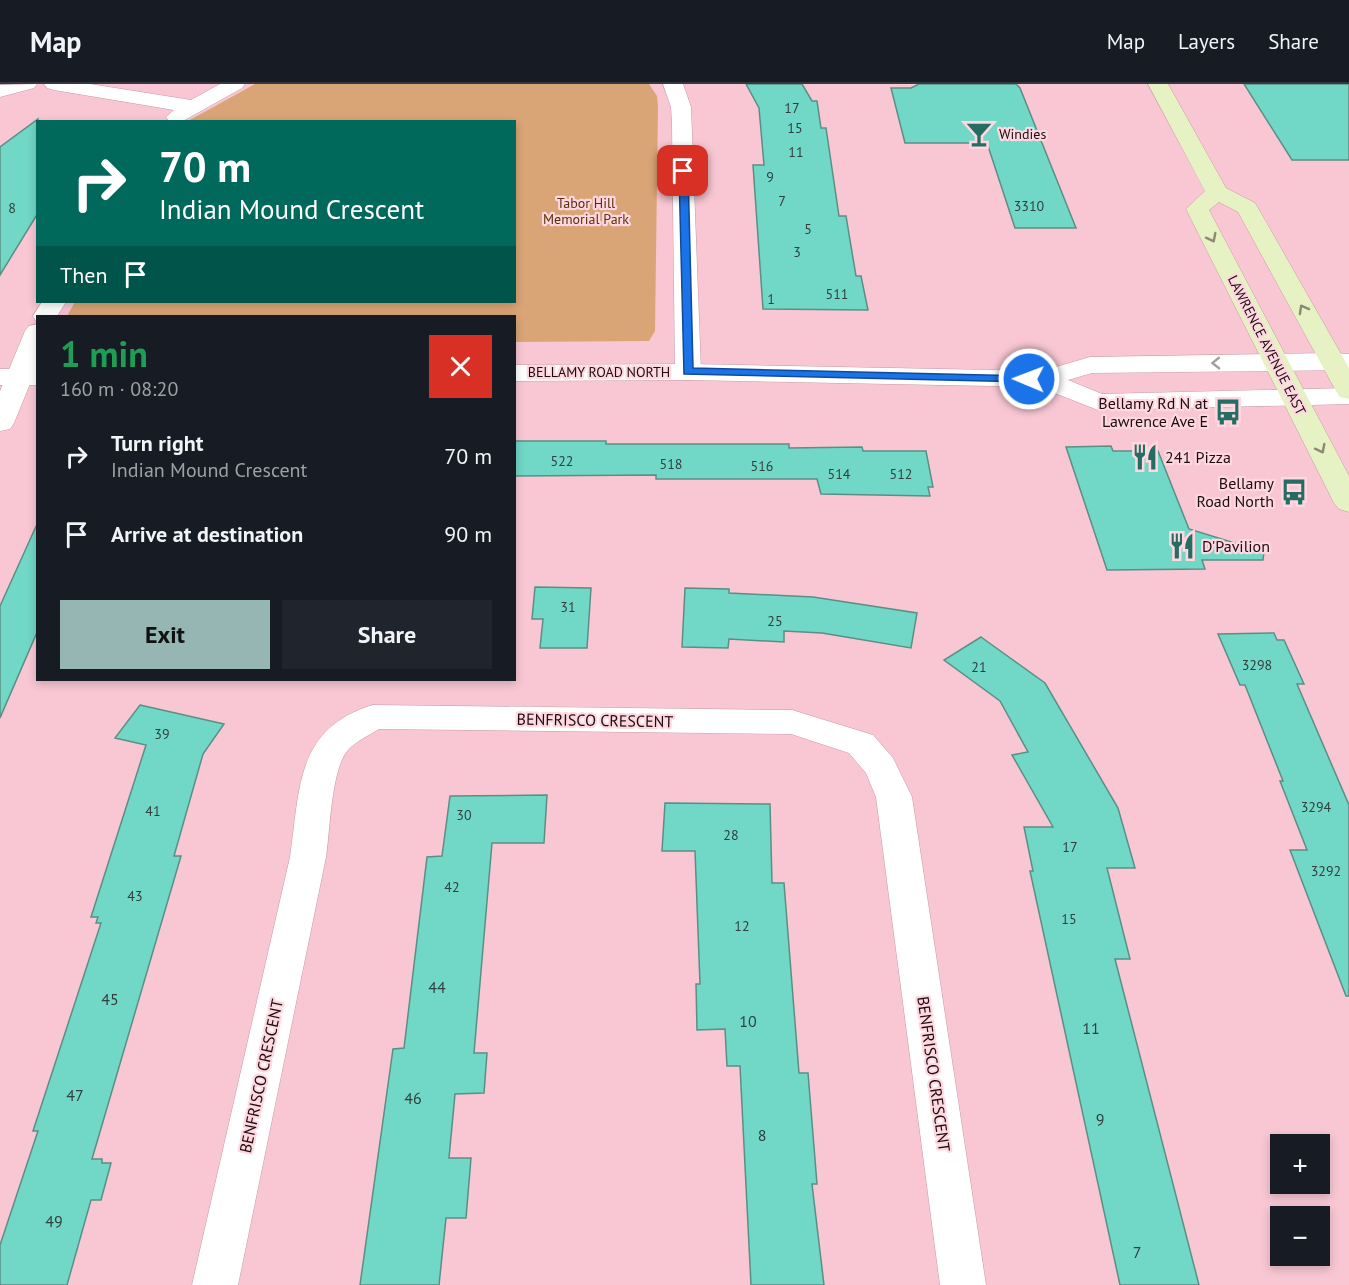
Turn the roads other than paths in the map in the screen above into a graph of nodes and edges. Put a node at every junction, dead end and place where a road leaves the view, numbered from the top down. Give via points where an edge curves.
1 (27, 84) edge
2 (54, 84) edge
3 (235, 84) edge
4 (673, 84) edge
5 (1158, 84) edge
6 (0, 91) edge
7 (194, 107) junction
8 (173, 120) edge
9 (1217, 192) junction
10 (36, 336) edge
11 (1275, 362) junction
12 (1340, 362) edge
13 (688, 372) junction
14 (516, 373) edge
15 (19, 377) edge
16 (1043, 379) junction
17 (1349, 391) edge
18 (1349, 396) edge
19 (1294, 398) junction
20 (0, 423) edge
21 (1349, 503) edge
22 (215, 1285) edge
23 (963, 1285) edge

1 - 6 street
2 - 7 street
3 - 7 street
4 - 13 street via 682,123
5 - 9 main road
7 - 8 street
9 -> 11 main road, LAWRENCE AVENUE EAST via 1197,209
12 -> 9 main road via 1247,208
10 - 15 street
11 - 12 street, BELLAMY ROAD NORTH
11 -> 16 street, BELLAMY ROAD NORTH via 1090,365
11 - 19 main road, LAWRENCE AVENUE EAST
12 - 17 main road
13 - 14 street, BELLAMY ROAD NORTH
13 - 16 street, BELLAMY ROAD NORTH
15 - 20 street
16 - 19 street, BELLAMY ROAD NORTH via 1098,402
18 - 19 street, BELLAMY ROAD NORTH
19 -> 21 main road, LAWRENCE AVENUE EAST
22 - 23 street, BENFRISCO CRESCENT via 308,857 316,784 334,743 373,717 792,722 861,744 881,767 894,797

